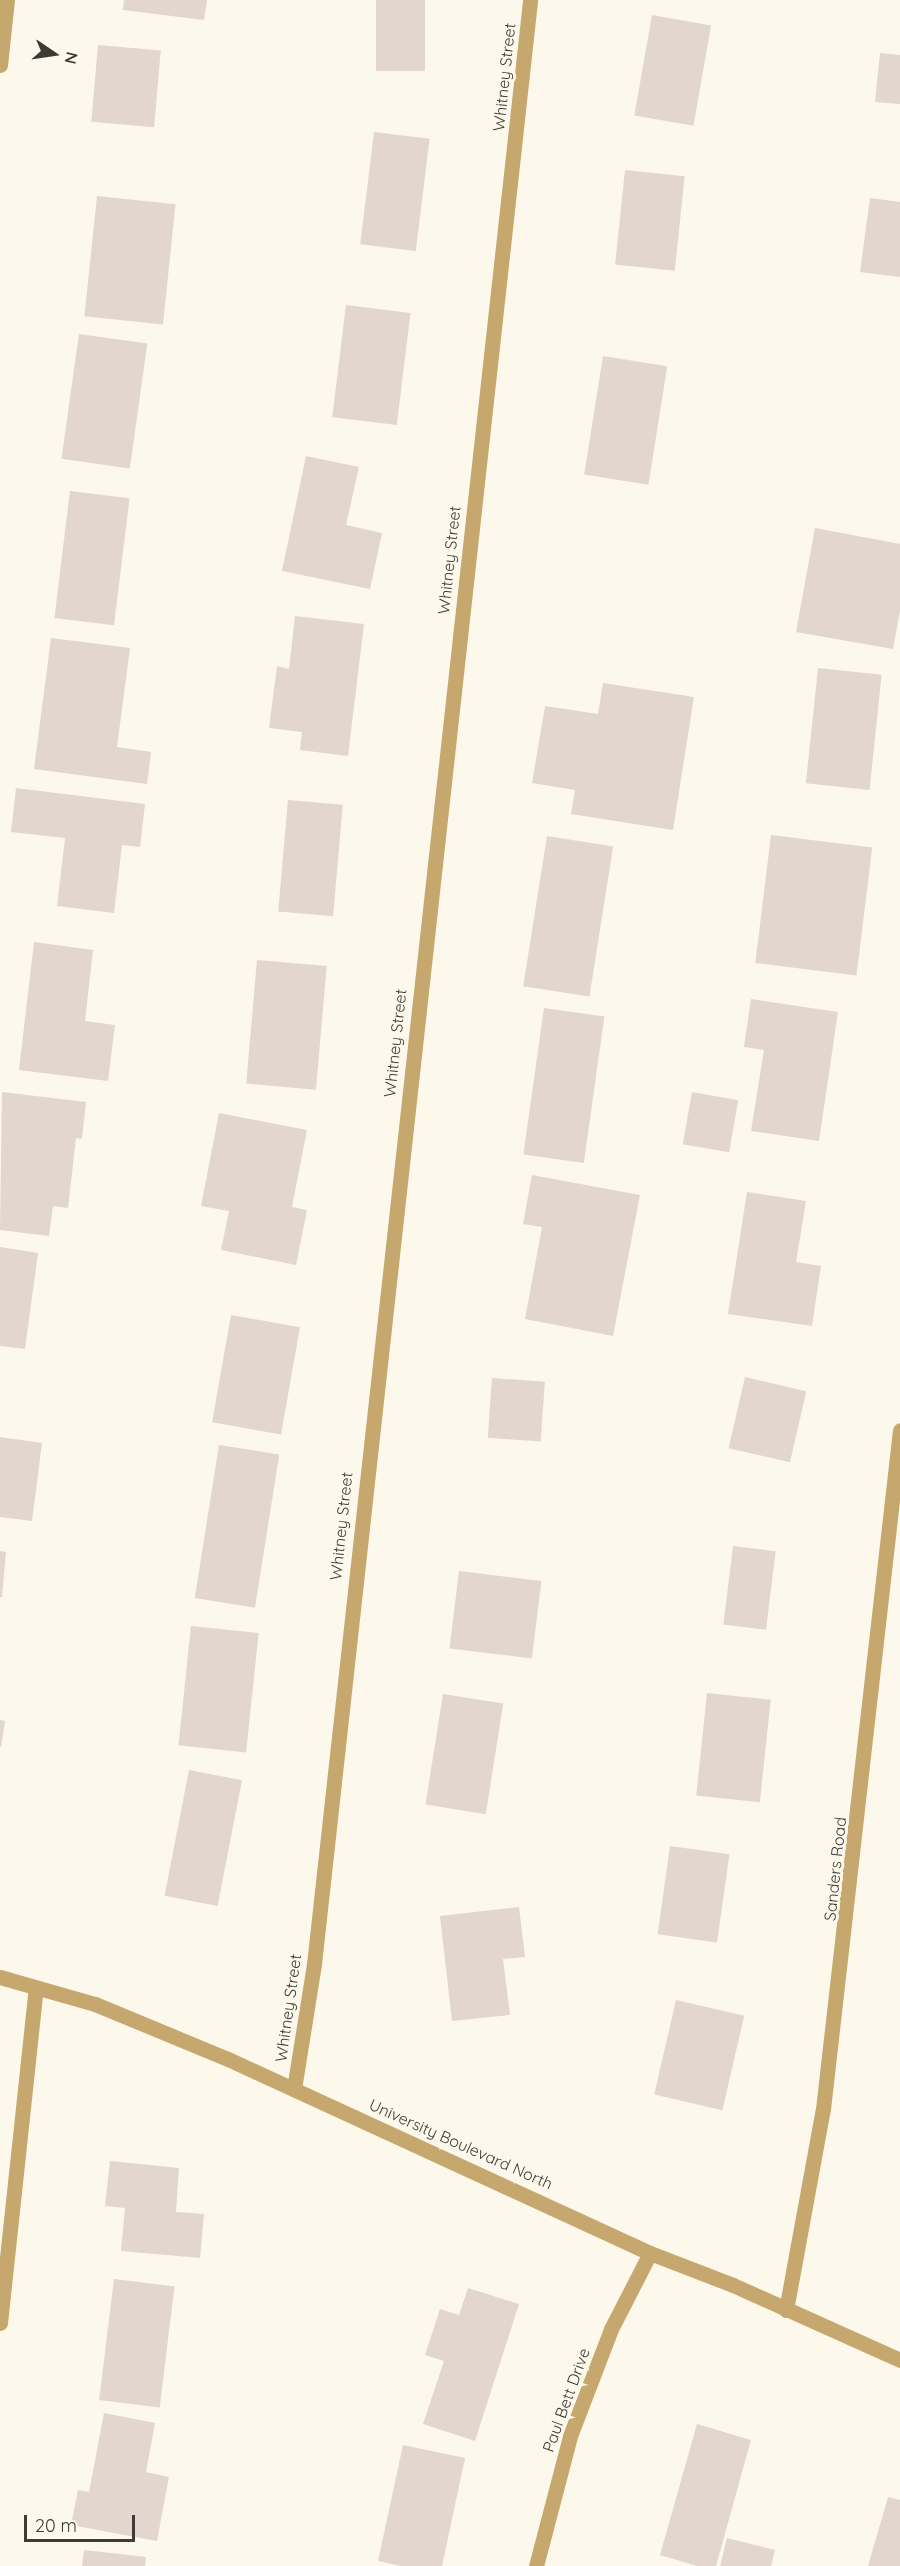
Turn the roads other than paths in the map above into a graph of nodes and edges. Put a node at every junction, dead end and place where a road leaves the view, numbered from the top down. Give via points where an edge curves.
1 (7, 0) edge
2 (530, 0) edge
3 (0, 65) edge
4 (900, 1430) edge
5 (0, 1977) edge
6 (36, 1988) junction
7 (294, 2089) junction
8 (650, 2253) junction
9 (786, 2310) junction
10 (0, 2323) edge
11 (900, 2360) edge
12 (536, 2566) edge

1 - 3 street
2 - 7 street, Whitney Street via 314,1964
4 - 9 street, Sanders Road via 828,2074
5 - 6 street, University Boulevard North
6 - 7 street, University Boulevard North via 95,2004
6 - 10 street
7 - 8 street, University Boulevard North
8 - 9 street, University Boulevard North
8 - 12 street, Paul Bett Drive via 611,2329 570,2436
9 - 11 street, University Boulevard North

